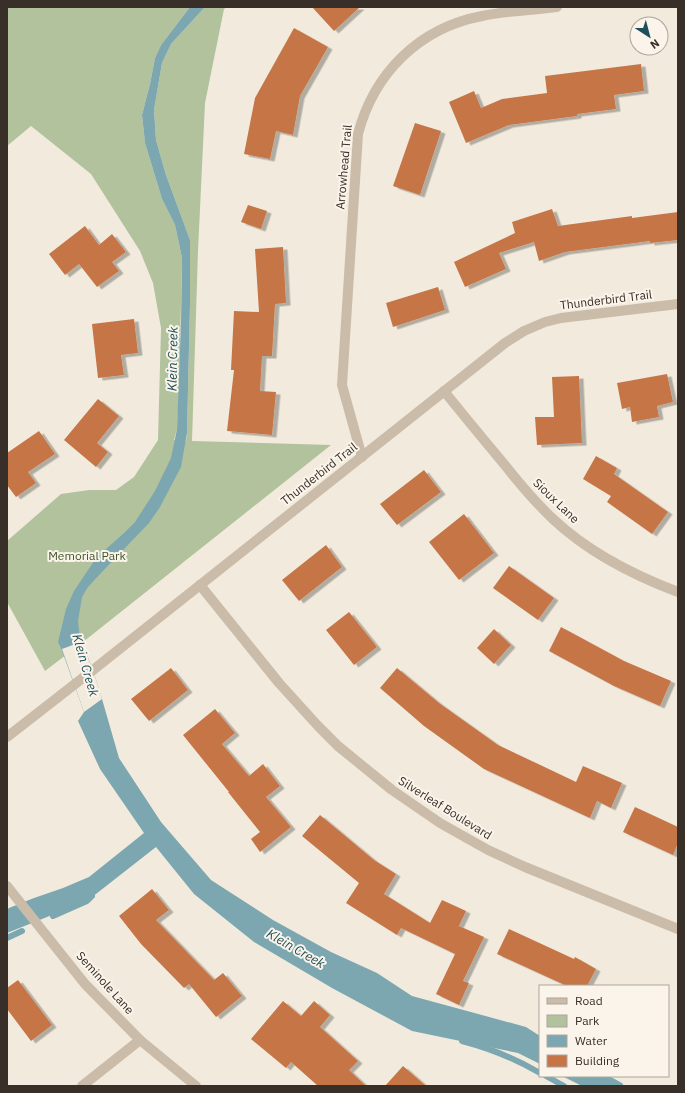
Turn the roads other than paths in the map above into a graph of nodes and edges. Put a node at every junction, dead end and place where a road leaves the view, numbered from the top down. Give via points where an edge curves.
1 (558, 7) edge
2 (678, 304) edge
3 (444, 392) junction
4 (362, 457) junction
5 (200, 584) junction
6 (678, 592) edge
7 (7, 737) edge
8 (7, 886) edge
9 (678, 929) edge
10 (140, 1040) junction
11 (82, 1086) edge
12 (196, 1086) edge

1 - 4 street, Arrowhead Trail via 482,16 442,28 406,54 387,73 362,118 358,134 342,386
2 - 3 street, Thunderbird Trail via 545,322 505,343
3 - 4 street, Thunderbird Trail
3 - 6 street, Sioux Lane via 526,491 553,519 606,558
4 - 5 street, Thunderbird Trail
5 - 7 street, Thunderbird Trail
5 - 9 street, Silverleaf Boulevard via 279,683 318,726 338,746 392,790 440,823 488,850
8 - 10 street, Seminole Lane via 85,984
10 - 11 street
10 - 12 street, Seminole Lane

